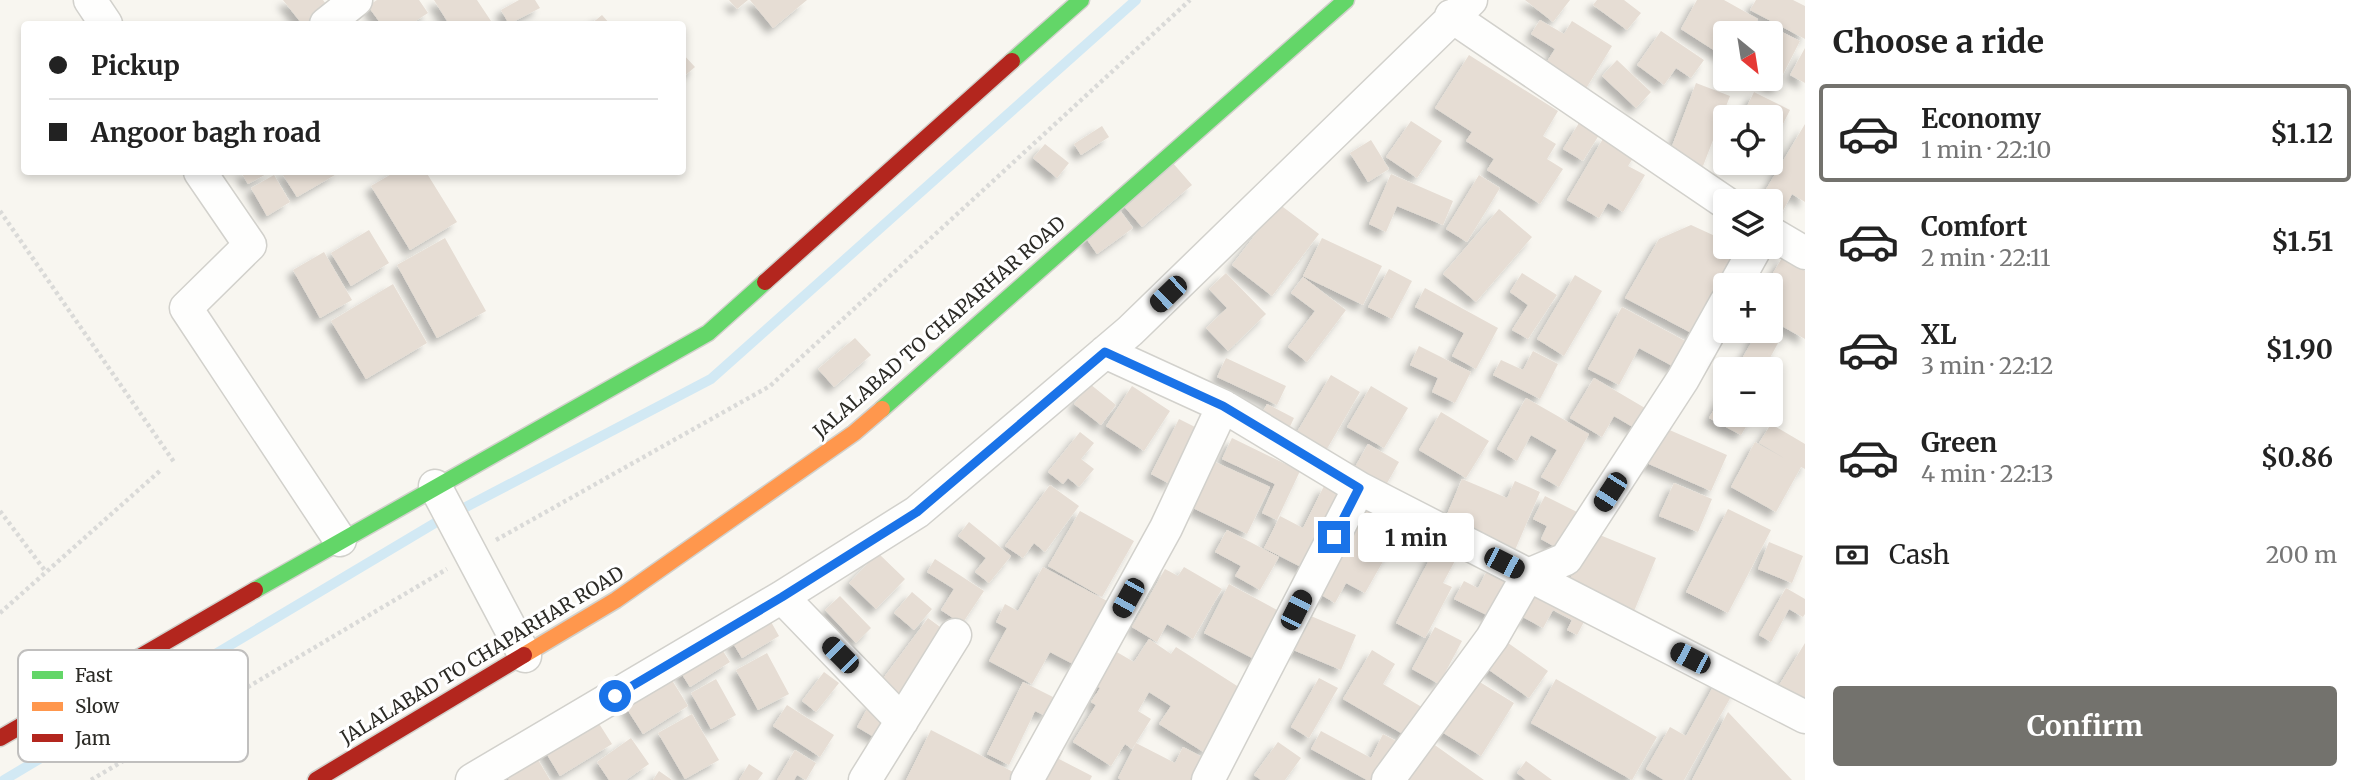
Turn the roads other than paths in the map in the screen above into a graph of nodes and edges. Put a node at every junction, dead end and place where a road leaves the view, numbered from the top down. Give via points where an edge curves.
1 (90, 0) edge
2 (356, 0) edge
3 (1081, 0) edge
4 (1346, 0) edge
5 (1461, 8) edge
6 (104, 21) edge
7 (331, 21) edge
8 (202, 175) edge
9 (1713, 192) edge
10 (1783, 240) edge
11 (1805, 253) edge
12 (1713, 326) edge
13 (1105, 352) junction
14 (1223, 406) junction
15 (435, 486) junction
16 (1359, 488) junction
17 (341, 540) junction
18 (1528, 575) junction
19 (782, 597) junction
20 (955, 635) dead end
21 (152, 650) edge
22 (525, 656) junction
23 (1805, 717) edge
24 (902, 721) junction
25 (18, 728) edge
26 (0, 738) edge
27 (316, 780) edge
28 (472, 780) edge
29 (865, 780) edge
30 (1027, 780) edge
31 (1208, 780) edge
32 (1388, 780) edge

1 - 6 street
2 - 7 street
3 - 15 street via 708,333
4 - 22 street, JALALABAD TO CHAPARHAR ROAD via 854,433 616,600
5 - 9 street
5 - 13 street
8 - 17 street via 250,245 186,308
10 - 11 street
12 - 18 street via 1684,379 1566,559
13 - 14 street
13 - 19 street via 917,512
14 - 16 street
14 - 30 street via 1166,528
15 - 17 street
15 - 22 street
16 - 18 street
16 - 31 street
17 - 21 street
18 - 23 street
18 - 32 street via 1492,638
19 - 24 street
19 - 28 street
20 - 24 street
22 - 27 street, JALALABAD TO CHAPARHAR ROAD
24 - 29 street
25 - 26 street

